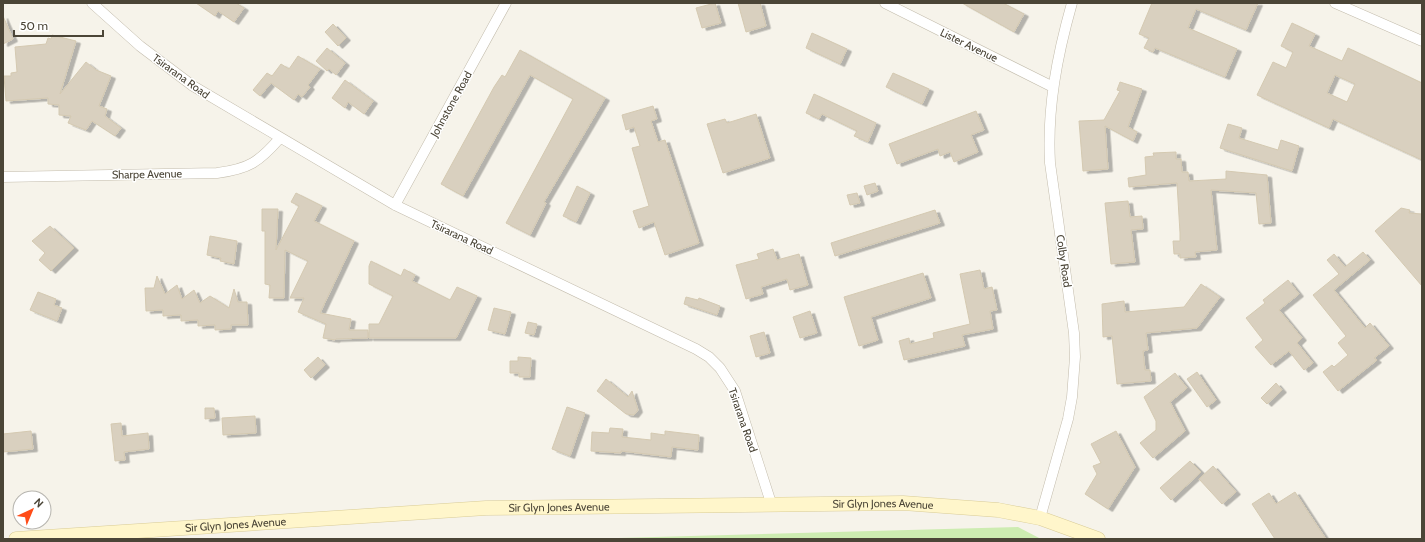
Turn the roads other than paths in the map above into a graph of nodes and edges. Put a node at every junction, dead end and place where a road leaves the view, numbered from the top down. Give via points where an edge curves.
1 (92, 3) edge
2 (506, 3) edge
3 (885, 3) edge
4 (1072, 3) edge
5 (1335, 3) edge
6 (1422, 41) edge
7 (1054, 87) junction
8 (280, 138) junction
9 (3, 177) edge
10 (395, 206) junction
11 (772, 506) junction
12 (1040, 518) junction
13 (86, 537) edge
14 (16, 539) edge
15 (1098, 539) edge

1 - 8 street, Tsirarana Road via 187,83
2 - 10 street, Johnstone Road
3 - 7 street, Lister Avenue
4 - 7 street, Colby Road
5 - 6 street
7 - 12 street, Colby Road via 1049,112 1050,163 1074,333 1075,357 1068,419
8 - 9 street, Sharpe Avenue via 255,163 236,170
8 - 10 street, Tsirarana Road
10 - 11 street, Tsirarana Road via 591,298 709,357 735,391
11 - 12 main road, Sir Glyn Jones Avenue via 903,503 998,510
11 - 13 main road, Sir Glyn Jones Avenue via 486,508
12 - 15 main road, Sir Glyn Jones Avenue
13 - 14 main road, Sir Glyn Jones Avenue

